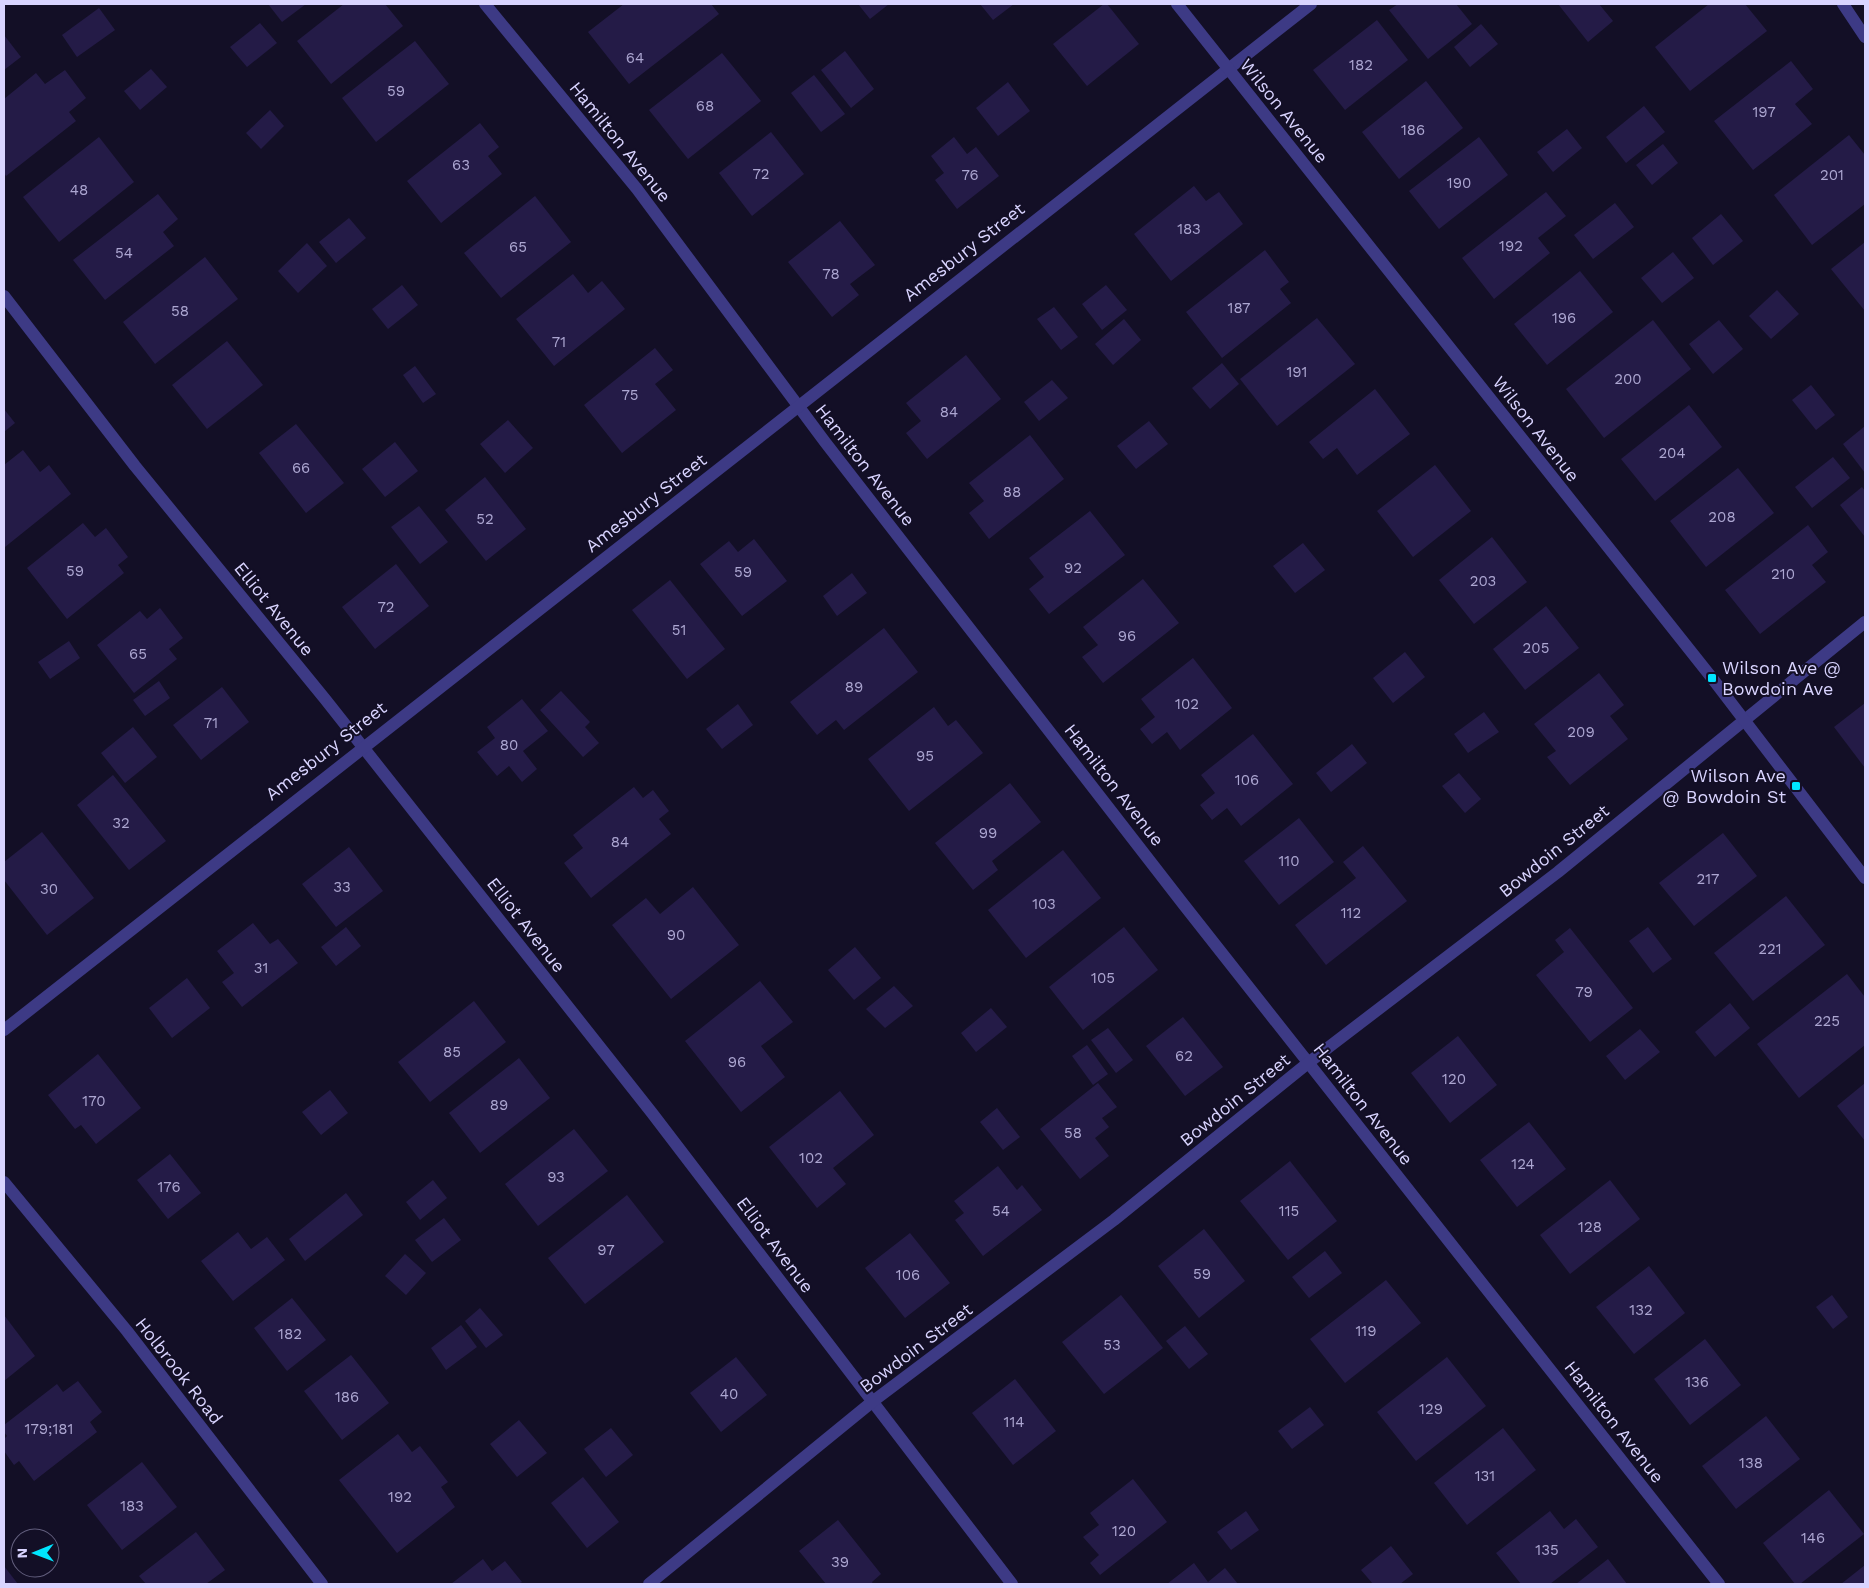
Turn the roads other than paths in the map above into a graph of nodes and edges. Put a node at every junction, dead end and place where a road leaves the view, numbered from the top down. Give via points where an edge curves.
1 (485, 4) edge
2 (1177, 4) edge
3 (1311, 4) edge
4 (1844, 4) edge
5 (1865, 37) edge
6 (1228, 68) junction
7 (4, 296) edge
8 (797, 406) junction
9 (1865, 622) edge
10 (1743, 719) junction
11 (361, 746) junction
12 (1865, 878) edge
13 (4, 1030) edge
14 (1308, 1063) junction
15 (4, 1182) edge
16 (872, 1402) junction
17 (322, 1584) edge
18 (648, 1584) edge
19 (1012, 1584) edge
20 (1718, 1584) edge

1 - 8 street, Hamilton Avenue via 637,190
2 - 6 street, Wilson Avenue
3 - 6 street, Amesbury Street
4 - 5 street
6 - 8 street, Amesbury Street
6 - 10 street, Wilson Avenue
7 - 11 street, Elliot Avenue via 135,466
8 - 11 street, Amesbury Street
8 - 14 street, Hamilton Avenue
9 - 10 street, Bowdoin Street
10 - 12 street, Wilson Avenue
10 - 14 street, Bowdoin Street via 1558,872
11 - 13 street, Amesbury Street
11 - 16 street, Elliot Avenue via 682,1151
14 - 16 street, Bowdoin Street via 1114,1220
14 - 20 street, Hamilton Avenue
15 - 17 street, Holbrook Road via 127,1331
16 - 18 street, Bowdoin Street
16 - 19 street, Elliot Avenue

